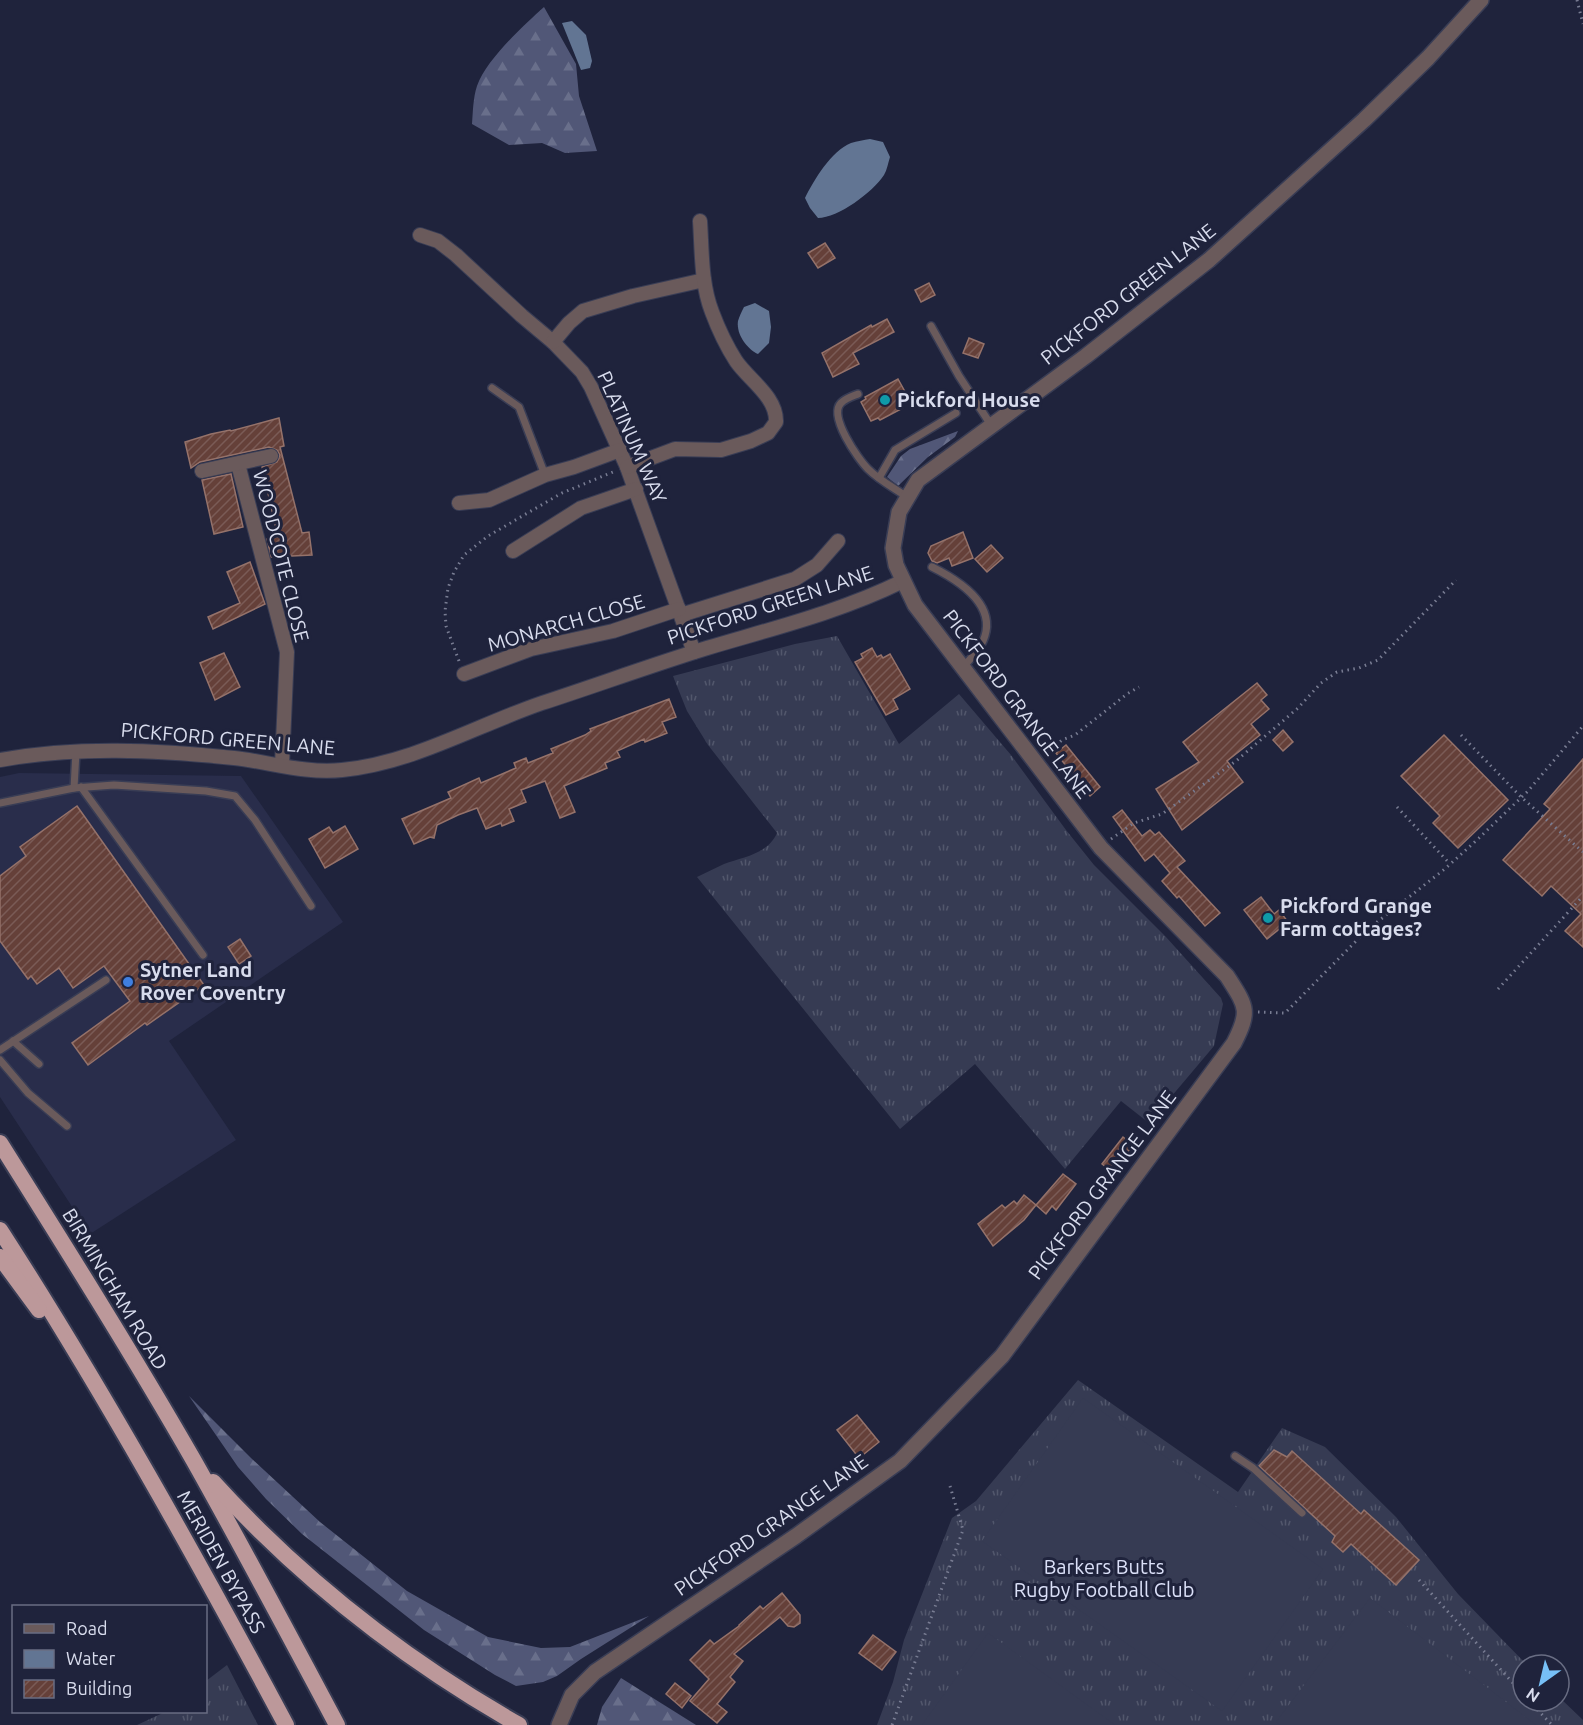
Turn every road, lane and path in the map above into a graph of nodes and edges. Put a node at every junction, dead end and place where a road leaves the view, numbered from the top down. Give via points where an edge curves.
1 (1481, 0) edge
2 (1577, 0) edge
3 (1583, 24) edge
4 (700, 221) dead end
5 (420, 235) dead end
6 (704, 280) junction
7 (931, 326) dead end
8 (553, 342) junction
9 (492, 388) dead end
10 (858, 394) dead end
11 (956, 413) dead end
12 (991, 424) junction
13 (620, 450) junction
14 (271, 456) dead end
15 (238, 464) junction
16 (627, 467) junction
17 (202, 471) dead end
18 (545, 475) junction
19 (879, 478) junction
20 (636, 489) junction
21 (907, 497) junction
22 (459, 503) dead end
23 (838, 541) dead end
24 (513, 551) dead end
25 (932, 567) dead end
26 (1456, 580) dead end
27 (903, 581) junction
28 (680, 612) junction
29 (694, 652) junction
30 (963, 667) junction
31 (464, 674) joint
32 (1139, 687) dead end
33 (1583, 726) edge
34 (1461, 735) dead end
35 (76, 752) junction
36 (1045, 756) dead end
37 (0, 760) edge
38 (282, 765) junction
39 (78, 787) junction
40 (1521, 797) junction
41 (0, 803) edge
42 (1397, 807) dead end
43 (1112, 839) dead end
44 (1583, 852) edge
45 (1450, 864) junction
46 (1583, 896) edge
47 (311, 906) dead end
48 (203, 955) dead end
49 (106, 980) dead end
50 (1498, 989) dead end
51 (1246, 1012) junction
52 (13, 1041) junction
53 (0, 1050) edge
54 (0, 1060) edge
55 (39, 1065) dead end
56 (67, 1126) dead end
57 (0, 1143) edge
58 (0, 1230) edge
59 (0, 1257) edge
60 (95, 1386) junction
61 (1235, 1456) dead end
62 (192, 1459) junction
63 (950, 1486) dead end
64 (1302, 1513) dead end
65 (1419, 1581) dead end
66 (1511, 1681) edge
67 (1540, 1713) edge
68 (286, 1725) edge
69 (338, 1725) edge
70 (519, 1725) edge
71 (559, 1725) edge
72 (892, 1725) edge
73 (1552, 1725) edge

1 - 12 street, PICKFORD GREEN LANE via 1364,120 1209,260
2 - 3 path
4 - 6 street
5 - 8 street, PLATINUM WAY via 438,241 456,255
6 - 8 street via 583,311
6 - 16 street via 711,311 735,359 774,410 774,426 751,441 722,450 675,449
7 - 12 lane
8 - 13 street, PLATINUM WAY via 582,372
9 - 18 lane via 519,407
10 - 19 lane via 840,403 839,423 853,449
11 - 19 lane via 894,450
12 - 21 street, PICKFORD GREEN LANE via 918,480
13 - 16 street, PLATINUM WAY
13 - 18 street
14 - 15 street
15 - 17 street
15 - 38 street, WOODCOTE CLOSE via 287,652
16 - 20 street, PLATINUM WAY
16 - 31 path via 562,494 488,536 464,555 451,580 445,611 446,626
18 - 22 street via 489,500
19 - 21 lane
20 - 24 street via 581,508
20 - 28 street, PLATINUM WAY
21 - 27 street, PICKFORD GREEN LANE via 899,512 893,548
23 - 28 street, MONARCH CLOSE via 817,565 795,579
25 - 30 lane via 957,581 984,613 983,641
26 - 43 path via 1378,660 1338,672 1321,683 1236,761 1162,814 1134,823
27 - 29 street, PICKFORD GREEN LANE via 867,598 777,629
27 - 30 street, PICKFORD GRANGE LANE via 915,605
28 - 29 street, PLATINUM WAY
28 - 31 street, MONARCH CLOSE via 531,650
29 - 38 street, PICKFORD GREEN LANE via 522,710 383,764 340,770
30 - 51 street, PICKFORD GRANGE LANE via 1101,848 1227,976
32 - 36 path
33 - 40 path
34 - 40 path
35 - 37 street, PICKFORD GREEN LANE
35 - 38 street, PICKFORD GREEN LANE via 128,750
35 - 39 lane
39 - 41 lane
39 - 47 lane via 114,785 235,796
39 - 48 lane
40 - 44 path
40 - 45 path
42 - 45 path
45 - 51 path via 1367,930 1285,1013
46 - 50 path
49 - 52 lane
51 - 71 street, PICKFORD GRANGE LANE via 1234,1043 1002,1356 900,1461 595,1672 572,1695
52 - 53 lane
52 - 55 lane
54 - 56 lane via 28,1092
57 - 62 highway, BIRMINGHAM ROAD
58 - 60 highway
59 - 60 highway
60 - 68 highway, MERIDEN BYPASS
61 - 64 lane
62 - 69 highway, MERIDEN BYPASS
62 - 70 highway via 276,1547 330,1595 422,1664
63 - 72 path via 963,1530
65 - 66 path
67 - 73 path

